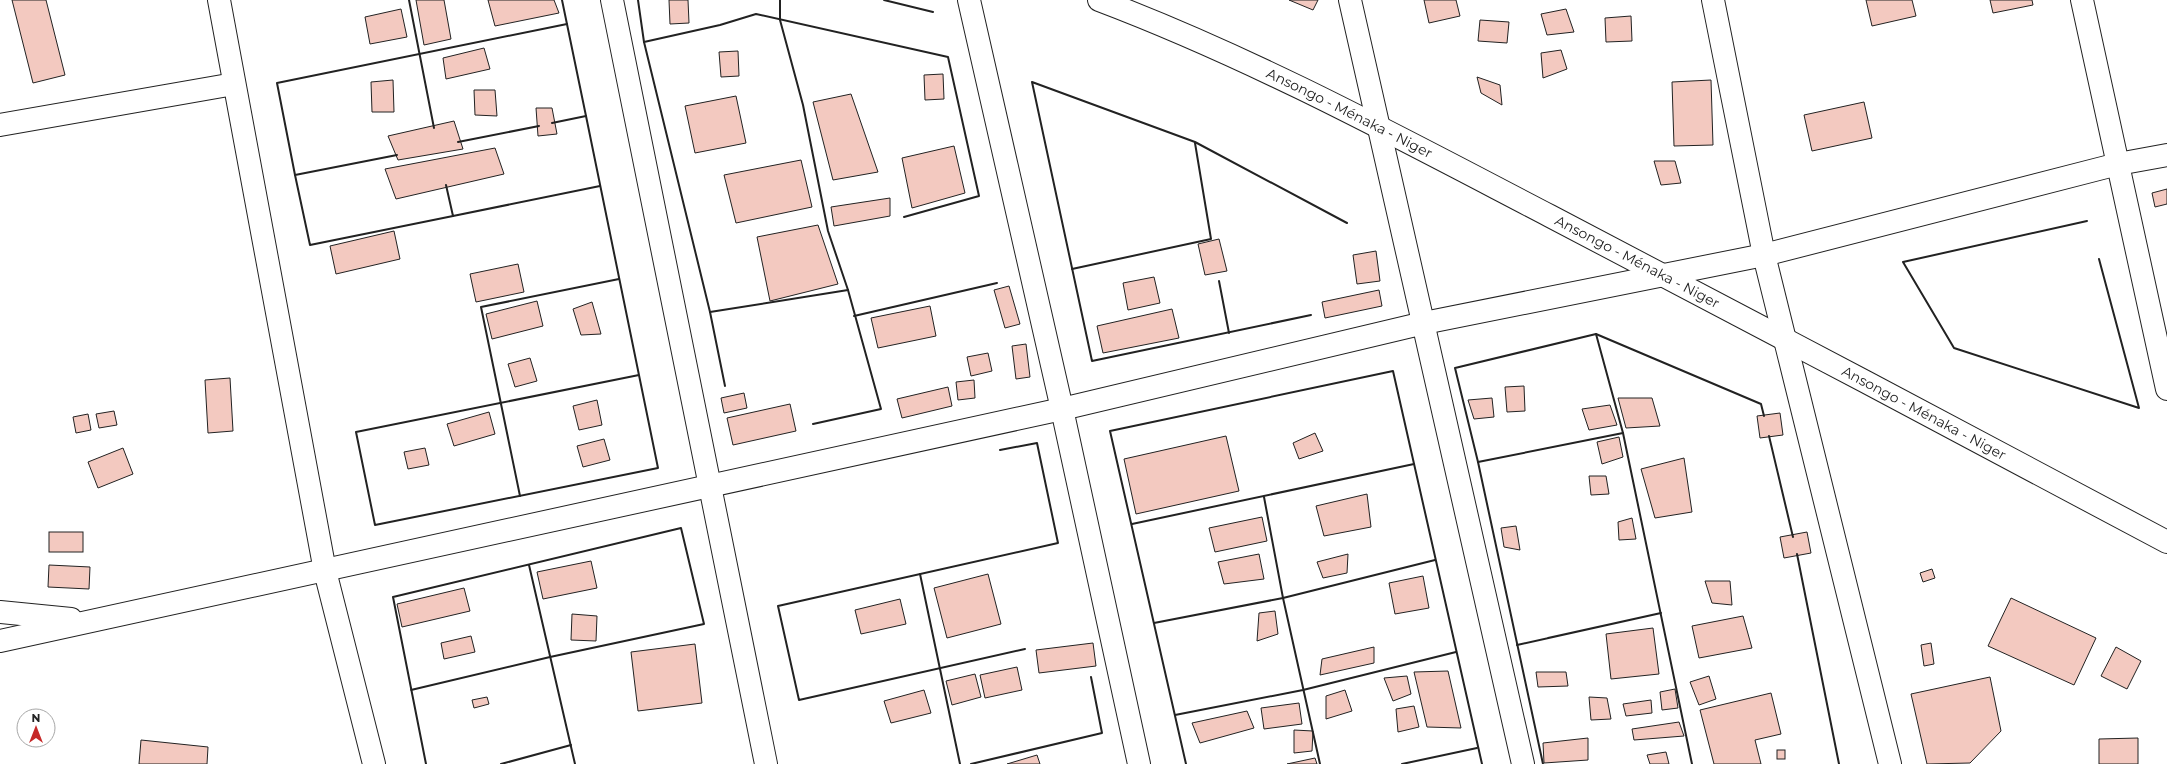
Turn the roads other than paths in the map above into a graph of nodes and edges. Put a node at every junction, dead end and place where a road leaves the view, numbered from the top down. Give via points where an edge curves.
1 (219, 0) edge
2 (612, 0) edge
3 (969, 0) edge
4 (1099, 0) edge
5 (1350, 0) edge
6 (1713, 0) edge
7 (2082, 0) edge
8 (234, 84) junction
9 (0, 125) edge
10 (1379, 127) junction
11 (2167, 155) edge
12 (2118, 164) junction
13 (1764, 255) junction
14 (1664, 275) junction
15 (1424, 323) junction
16 (1784, 338) junction
17 (2167, 389) edge
18 (1062, 410) junction
19 (709, 488) junction
20 (2167, 542) edge
21 (324, 571) junction
22 (0, 612) edge
23 (92, 622) junction
24 (0, 642) edge
25 (374, 764) edge
26 (766, 764) edge
27 (1140, 764) edge
28 (1523, 764) edge
29 (1890, 764) edge

1 - 8 street
2 - 19 street
3 - 18 street
4 - 10 street, Ansongo - Ménaka - Niger via 1167,26
5 - 10 street
6 - 13 street
7 - 12 street
8 - 9 street
8 - 21 street
10 - 14 street, Ansongo - Ménaka - Niger
10 - 15 street
11 - 12 street
12 - 13 street
12 - 17 street
13 - 14 street
13 - 16 street
14 - 15 street
14 - 16 street, Ansongo - Ménaka - Niger
15 - 18 street
15 - 28 street
16 - 20 street, Ansongo - Ménaka - Niger
16 - 29 street
18 - 19 street
18 - 27 street
19 - 21 street
19 - 26 street
21 - 23 street
21 - 25 street
22 - 23 street
23 - 24 street

